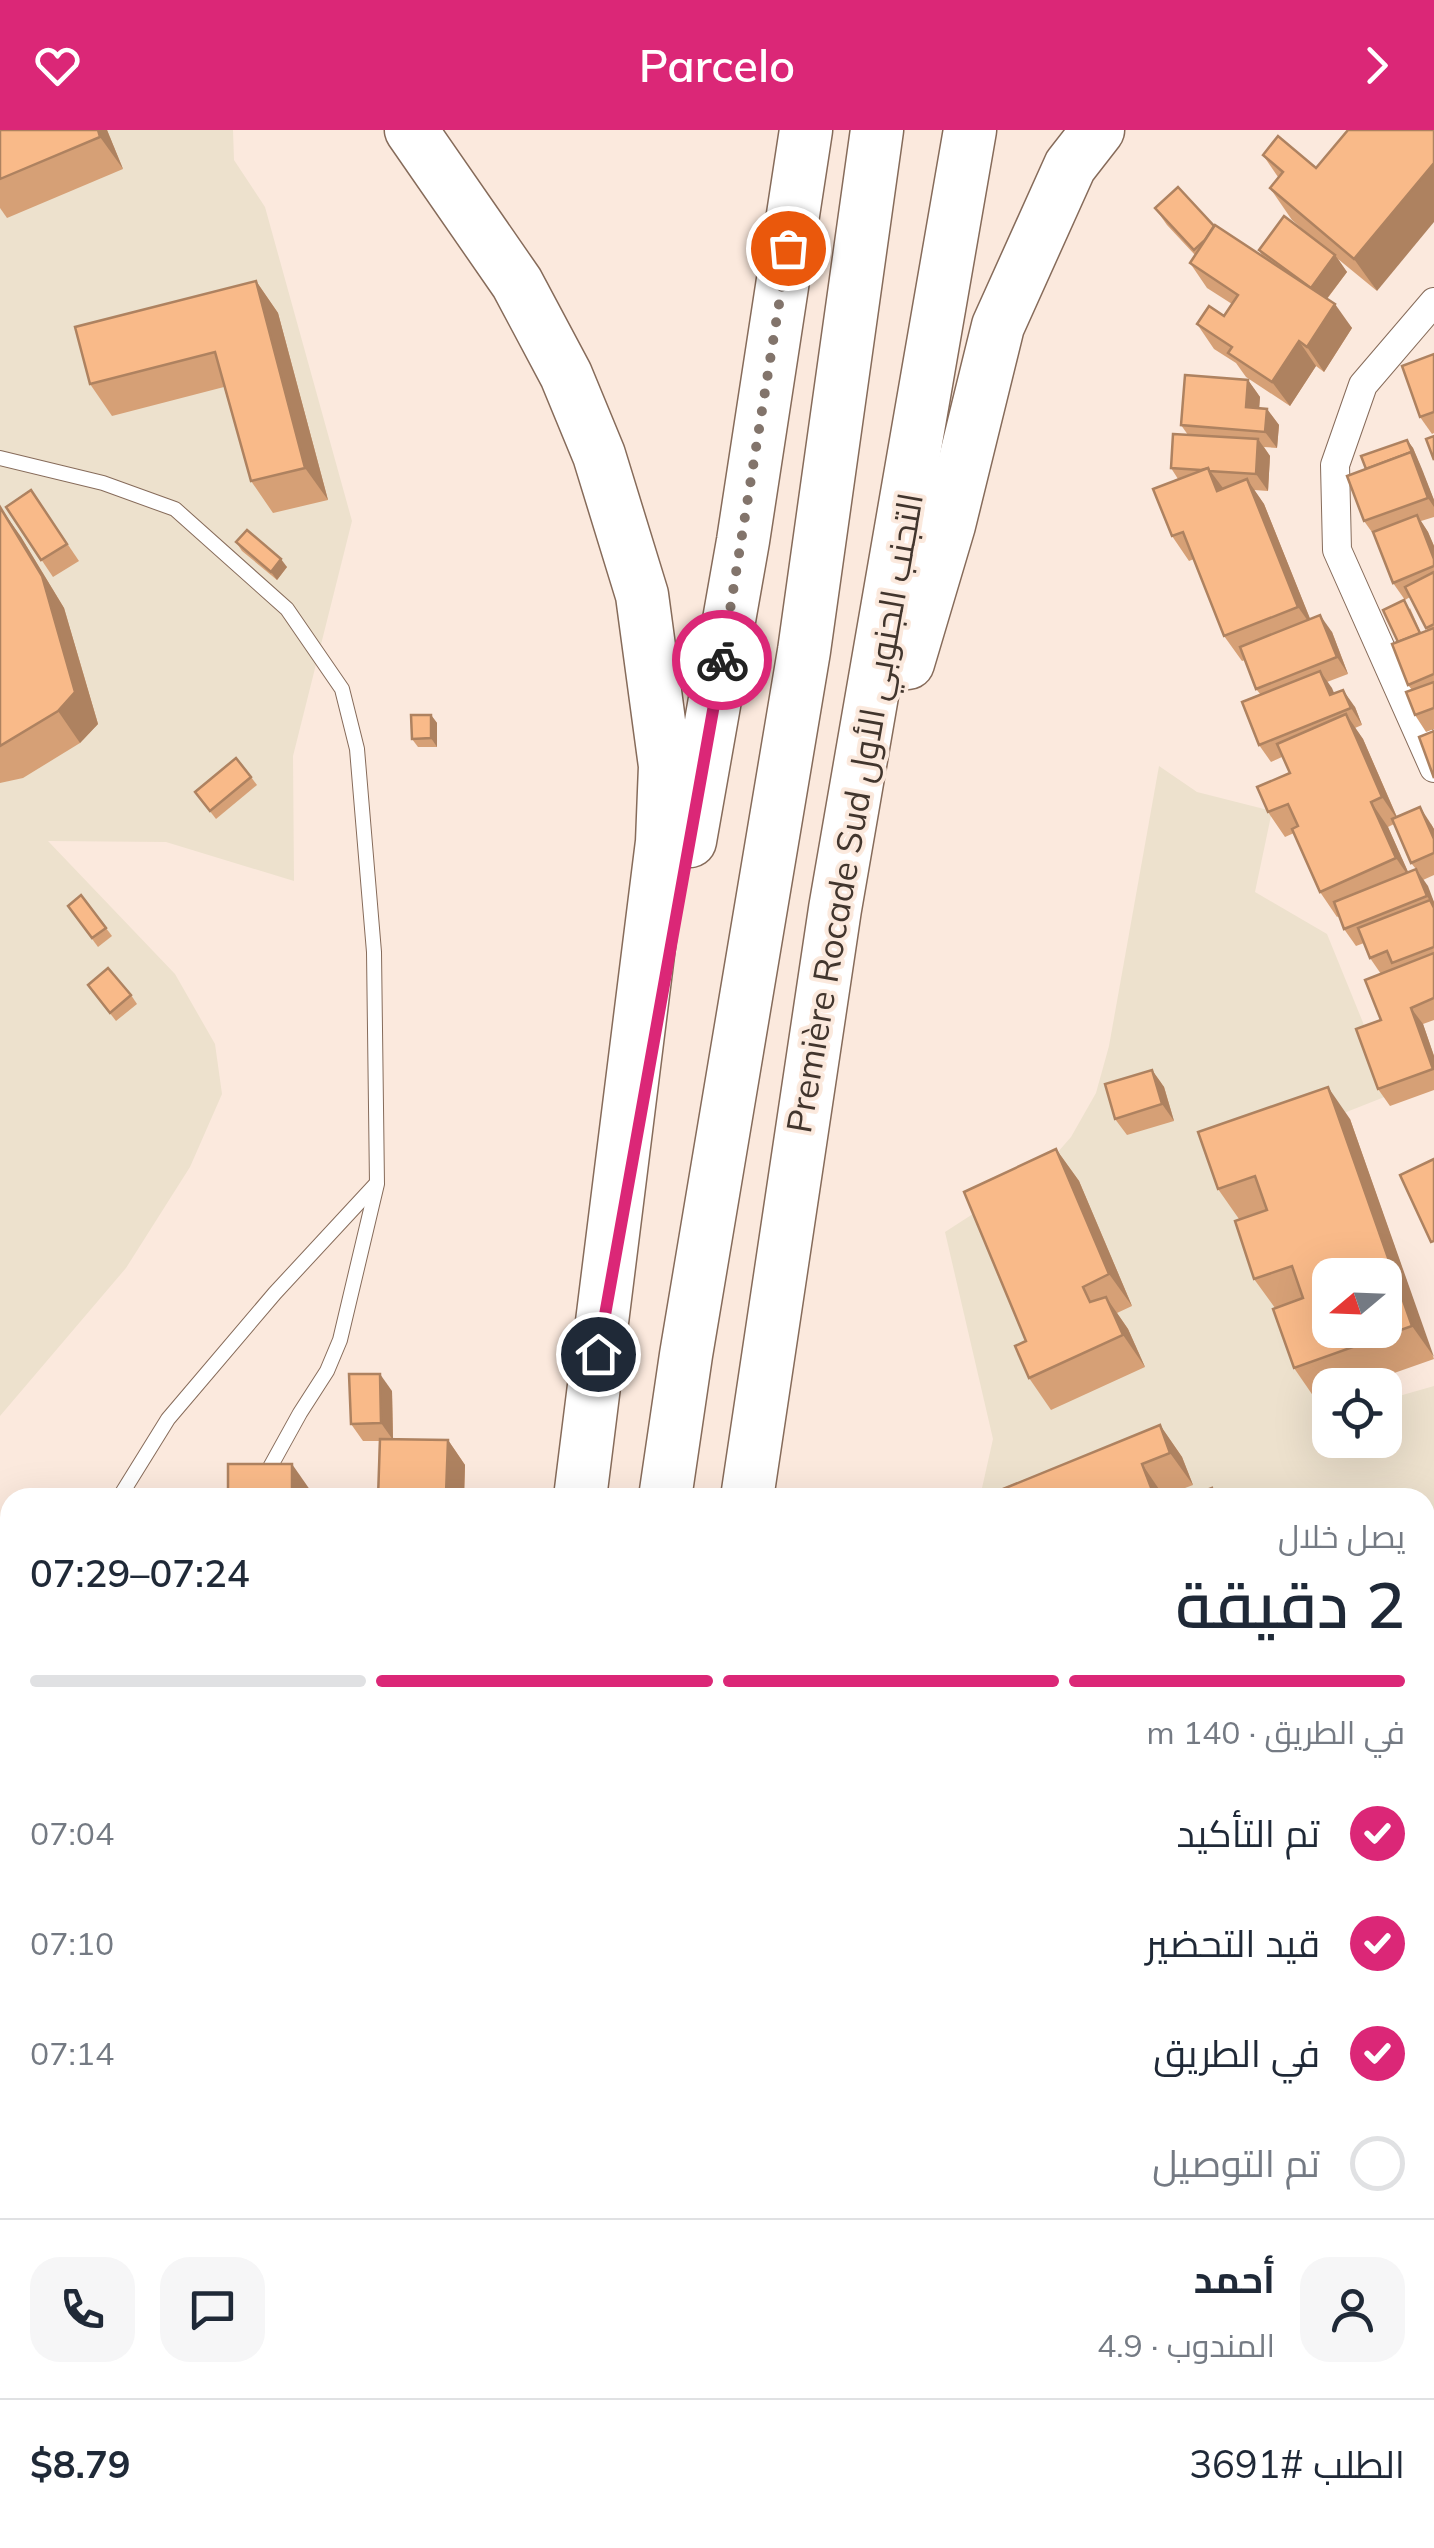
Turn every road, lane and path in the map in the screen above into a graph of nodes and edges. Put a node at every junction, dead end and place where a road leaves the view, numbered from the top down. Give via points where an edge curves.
1 (411, 130) edge
2 (806, 130) edge
3 (877, 130) edge
4 (970, 130) edge
5 (1098, 130) edge
6 (1434, 302) edge
7 (0, 458) edge
8 (1434, 768) edge
9 (835, 909) junction
10 (377, 1184) junction
11 (598, 1354) junction
12 (125, 1488) edge
13 (258, 1488) edge
14 (581, 1488) edge
15 (666, 1488) edge
16 (748, 1488) edge

1 - 11 highway via 517,283 566,375 599,455 642,595 666,766 662,842
2 - 11 highway via 743,541
3 - 15 highway via 804,651
4 - 9 highway, Première Rocade Sud التجنب الجنوبي الأول
5 - 9 highway via 1070,166 998,326 949,525
6 - 8 street via 1363,385 1335,466 1337,550
7 - 10 lane via 175,509 287,608 342,689 357,749 374,952
9 - 16 highway, Première Rocade Sud التجنب الجنوبي الأول
10 - 12 lane via 168,1419
10 - 13 lane via 340,1340
11 - 14 highway

